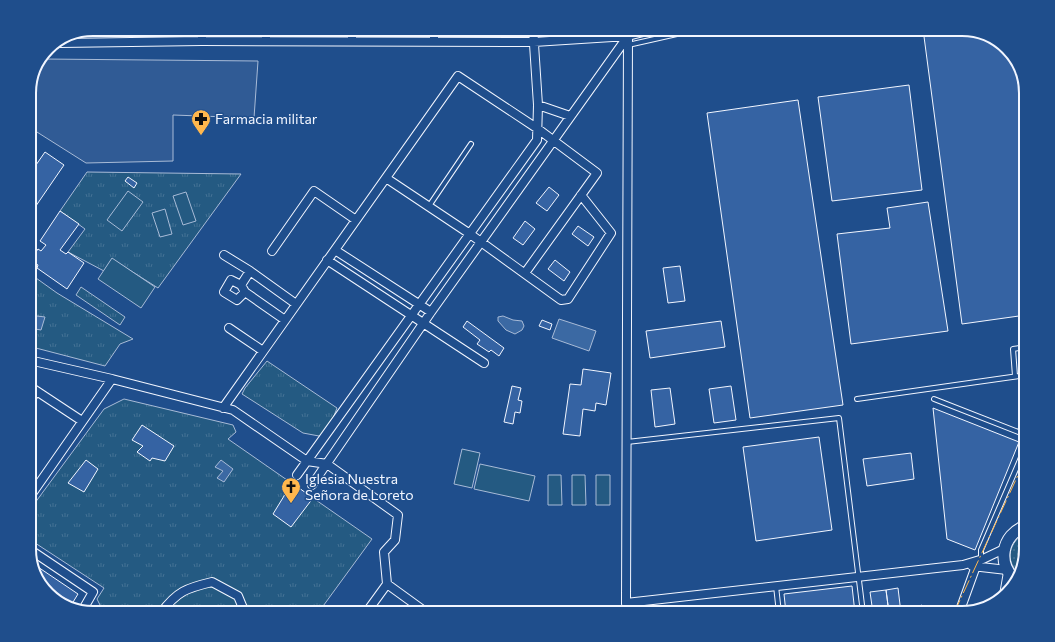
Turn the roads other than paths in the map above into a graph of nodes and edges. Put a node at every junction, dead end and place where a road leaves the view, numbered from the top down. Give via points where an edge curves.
1 (202, 36) edge
2 (266, 36) edge
3 (352, 36) edge
4 (434, 36) edge
5 (534, 36) edge
6 (628, 36) junction
7 (670, 36) edge
8 (202, 41) junction
9 (266, 41) junction
10 (352, 41) junction
11 (434, 42) junction
12 (534, 42) junction
13 (66, 43) edge
14 (628, 46) junction
15 (538, 105) junction
16 (570, 116) junction
17 (538, 129) junction
18 (553, 140) junction
19 (471, 144) dead end
20 (386, 178) junction
21 (581, 196) junction
22 (429, 206) junction
23 (356, 220) junction
24 (470, 234) junction
25 (481, 242) junction
26 (335, 250) junction
27 (272, 251) dead end
28 (224, 255) dead end
29 (327, 260) junction
30 (250, 271) junction
31 (524, 273) junction
32 (296, 304) junction
33 (419, 305) junction
34 (431, 312) junction
35 (412, 315) junction
36 (285, 320) junction
37 (424, 322) junction
38 (229, 328) dead end
39 (1019, 348) edge
40 (263, 351) junction
41 (36, 362) edge
42 (484, 363) dead end
43 (1015, 376) junction
44 (1019, 376) edge
45 (112, 379) junction
46 (36, 392) edge
47 (857, 399) dead end
48 (934, 399) dead end
49 (223, 408) junction
50 (82, 420) junction
51 (1019, 432) edge
52 (627, 442) junction
53 (307, 461) junction
54 (1019, 461) edge
55 (326, 464) junction
56 (297, 474) dead end
57 (312, 485) dead end
58 (36, 488) edge
59 (1019, 530) edge
60 (1004, 549) junction
61 (36, 553) edge
62 (978, 563) junction
63 (1011, 575) edge
64 (859, 577) junction
65 (386, 584) junction
66 (776, 586) junction
67 (626, 603) joint
68 (85, 606) edge
69 (166, 606) edge
70 (242, 606) edge
71 (371, 606) edge
72 (417, 606) edge
73 (778, 606) edge
74 (862, 606) edge
75 (962, 606) edge

1 - 8 street
2 - 9 street
3 - 10 street
4 - 11 street
5 - 12 street
6 - 12 street
6 - 14 street
6 - 16 street
7 - 14 lane
8 - 9 street
8 - 13 street
9 - 10 street
10 - 11 street
11 - 12 street
12 - 15 street
14 - 52 street
15 - 16 street
15 - 17 street
16 - 18 street
17 - 18 street
17 - 20 street via 458,76
17 - 24 street via 537,140
18 - 21 street via 597,173
18 - 25 street
19 - 22 lane
20 - 22 street
20 - 23 street
21 - 31 street
21 - 31 street via 611,233 568,299 561,300
22 - 24 street
23 - 26 street
23 - 27 street via 314,191
24 - 25 street
24 - 33 street
25 - 31 street
25 - 34 street
26 - 29 street
26 - 33 street
28 - 30 street
29 - 32 street
29 - 35 street
30 - 32 street
30 - 36 street via 243,288
32 - 36 street
33 - 34 street
33 - 35 street
34 - 37 street
35 - 37 street
35 - 53 street
36 - 40 street
37 - 42 street
37 - 55 street
38 - 40 street
39 - 43 lane via 1013,349
40 - 49 street
41 - 45 street
43 - 44 lane
43 - 47 lane
45 - 49 street
45 - 50 street
46 - 50 street
48 - 51 lane
49 - 53 street via 233,410
50 - 58 street
52 - 64 lane via 839,418
52 - 67 street
53 - 55 street
53 - 56 street
54 - 62 lane via 981,550
55 - 57 street
55 - 65 street via 398,515 395,540 384,552
59 - 60 main road via 1010,537
60 - 62 street
60 - 63 main road via 1004,564
61 - 68 street via 93,592
62 - 63 street
62 - 64 street
62 - 75 street
64 - 66 street
64 - 74 lane
65 - 71 street
65 - 72 street
66 - 67 street
66 - 73 lane
69 - 70 street via 185,589 212,582 238,596

